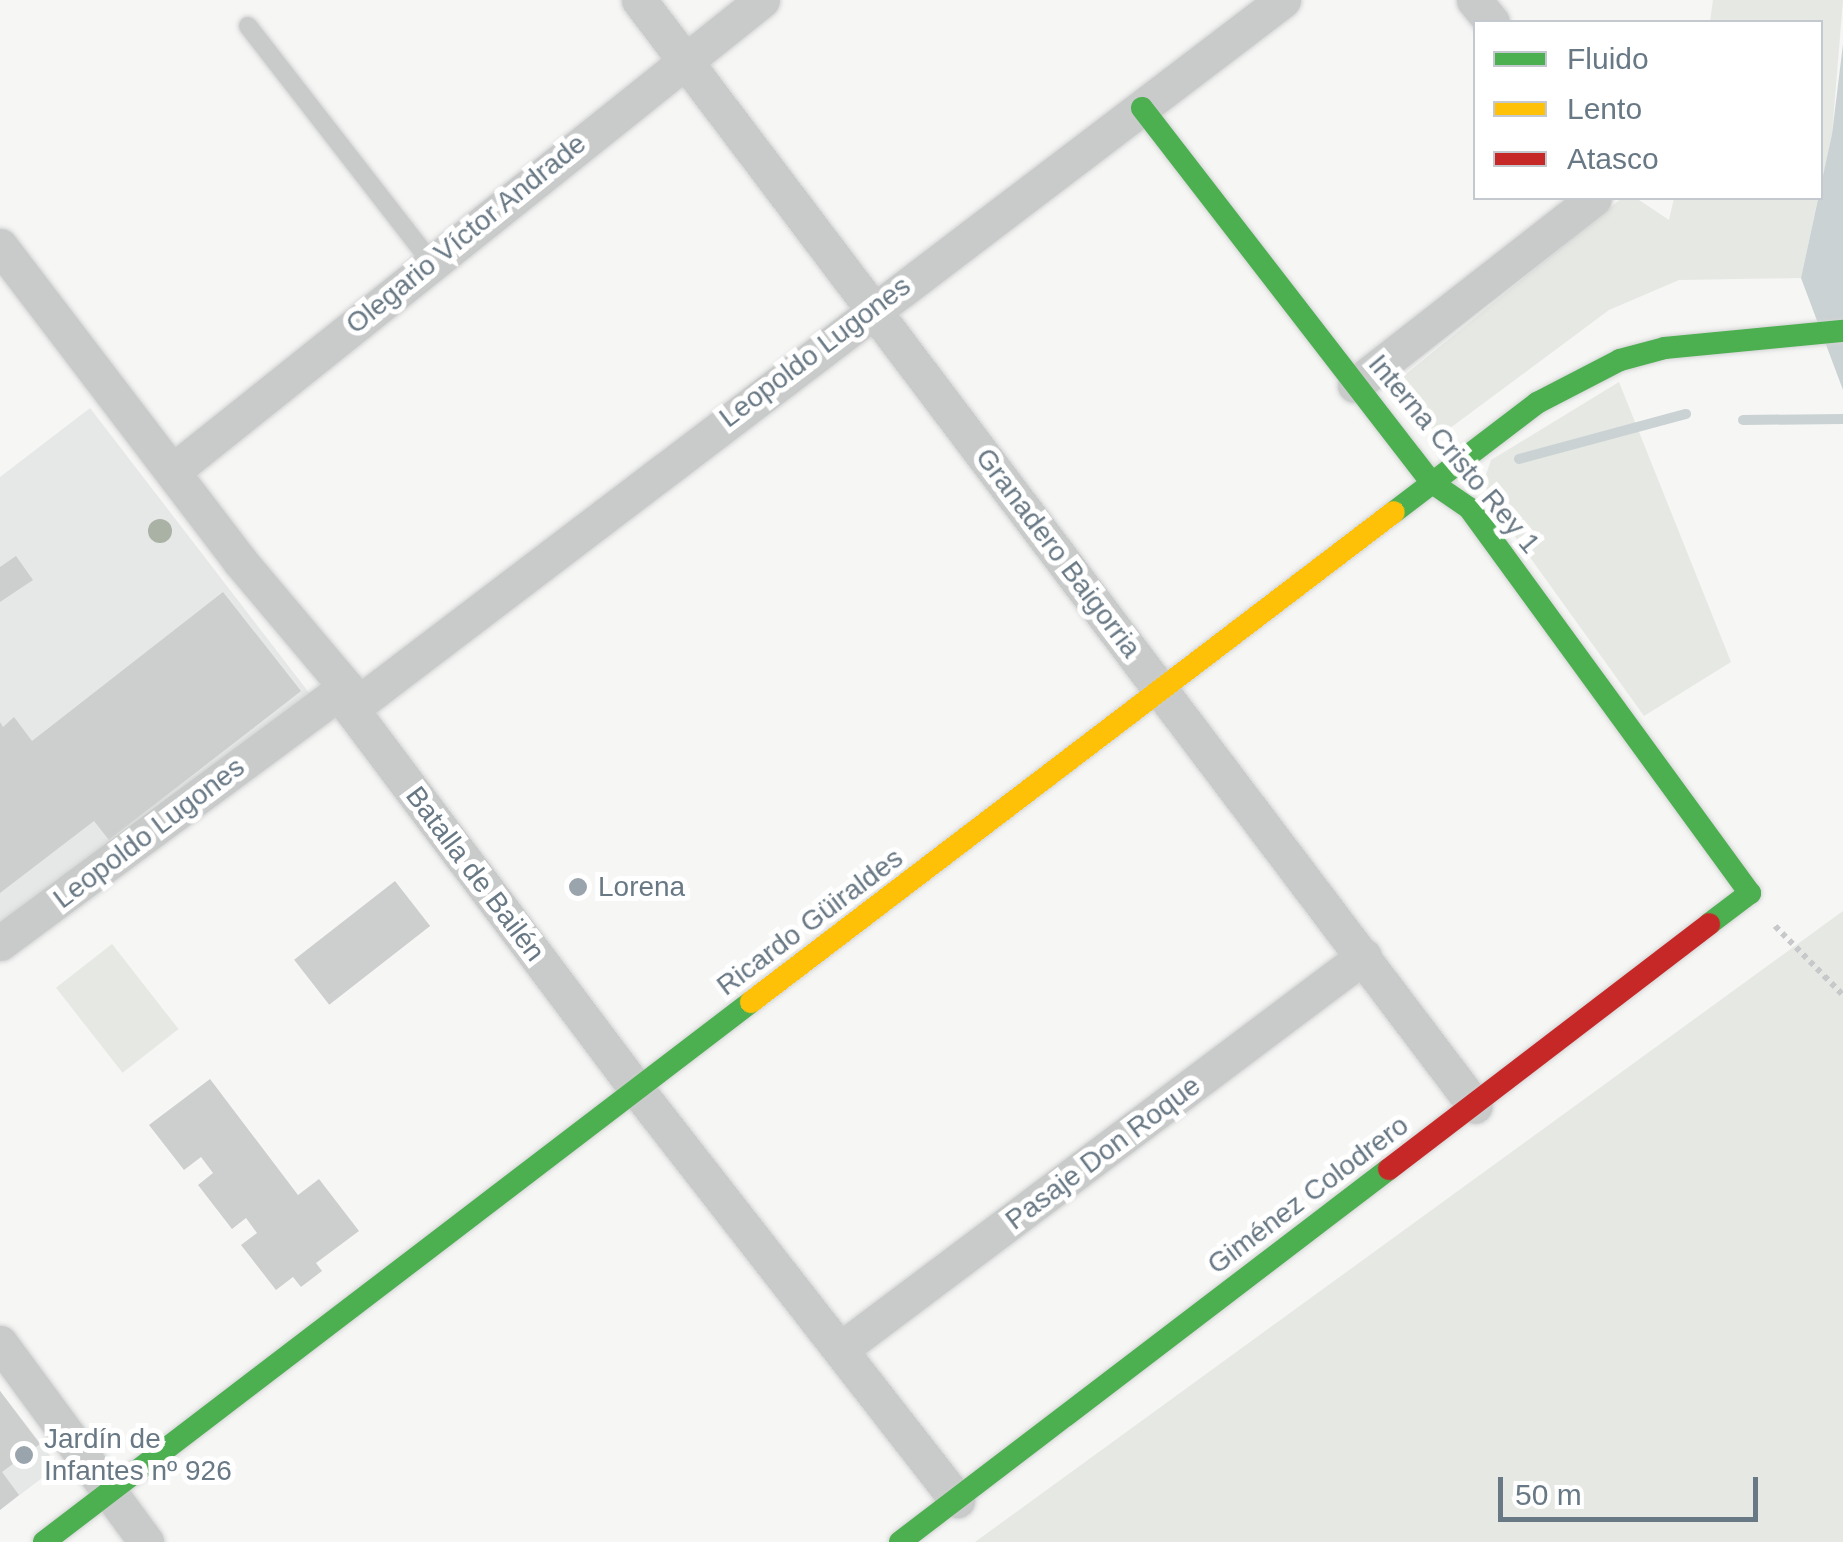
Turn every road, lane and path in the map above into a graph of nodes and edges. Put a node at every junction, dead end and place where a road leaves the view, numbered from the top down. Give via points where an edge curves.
1 (639, 0) edge
2 (762, 0) edge
3 (1283, 0) edge
4 (1474, 0) edge
5 (1490, 20) edge
6 (248, 26) dead end
7 (683, 58) junction
8 (1142, 108) junction
9 (1591, 200) edge
10 (0, 246) edge
11 (431, 262) junction
12 (874, 306) junction
13 (1843, 331) edge
14 (1355, 385) junction
15 (173, 471) junction
16 (1431, 482) junction
17 (1161, 691) junction
18 (349, 698) junction
19 (1750, 893) junction
20 (0, 944) edge
21 (1364, 956) junction
22 (1843, 995) edge
23 (638, 1092) junction
24 (1475, 1106) junction
25 (0, 1343) edge
26 (841, 1349) junction
27 (109, 1495) junction
28 (957, 1500) junction
29 (44, 1542) edge
30 (146, 1542) edge
31 (900, 1542) edge

1 - 7 street, Granadero Baigorria
2 - 7 street, Olegario Víctor Andrade
3 - 8 street, Leopoldo Lugones
4 - 5 street
6 - 11 lane
7 - 11 street, Olegario Víctor Andrade
7 - 12 street, Granadero Baigorria
8 - 12 street, Leopoldo Lugones
8 - 14 street, Interna Cristo Rey 1
9 - 14 street
10 - 15 street, Batalla de Bailén
11 - 15 street, Olegario Víctor Andrade
12 - 17 street, Granadero Baigorria
12 - 18 street, Leopoldo Lugones
13 - 16 street, Ricardo Güiraldes via 1665,348 1620,360 1537,403
14 - 16 street, Interna Cristo Rey 1
15 - 18 street, Batalla de Bailén
16 - 17 street, Ricardo Güiraldes
16 - 19 street, Interna Cristo Rey 1 via 1468,508
17 - 21 street, Granadero Baigorria
17 - 23 street, Ricardo Güiraldes
18 - 20 street, Leopoldo Lugones
18 - 23 street, Batalla de Bailén
19 - 22 path via 1790,946
19 - 24 street, Giménez Colodrero
21 - 24 street, Granadero Baigorria
21 - 26 street, Pasaje Don Roque
23 - 26 street, Batalla de Bailén
23 - 27 street, Ricardo Güiraldes
24 - 28 street, Giménez Colodrero
25 - 27 street
26 - 28 street, Batalla de Bailén
27 - 29 street, Ricardo Güiraldes
27 - 30 street
28 - 31 street, Giménez Colodrero

